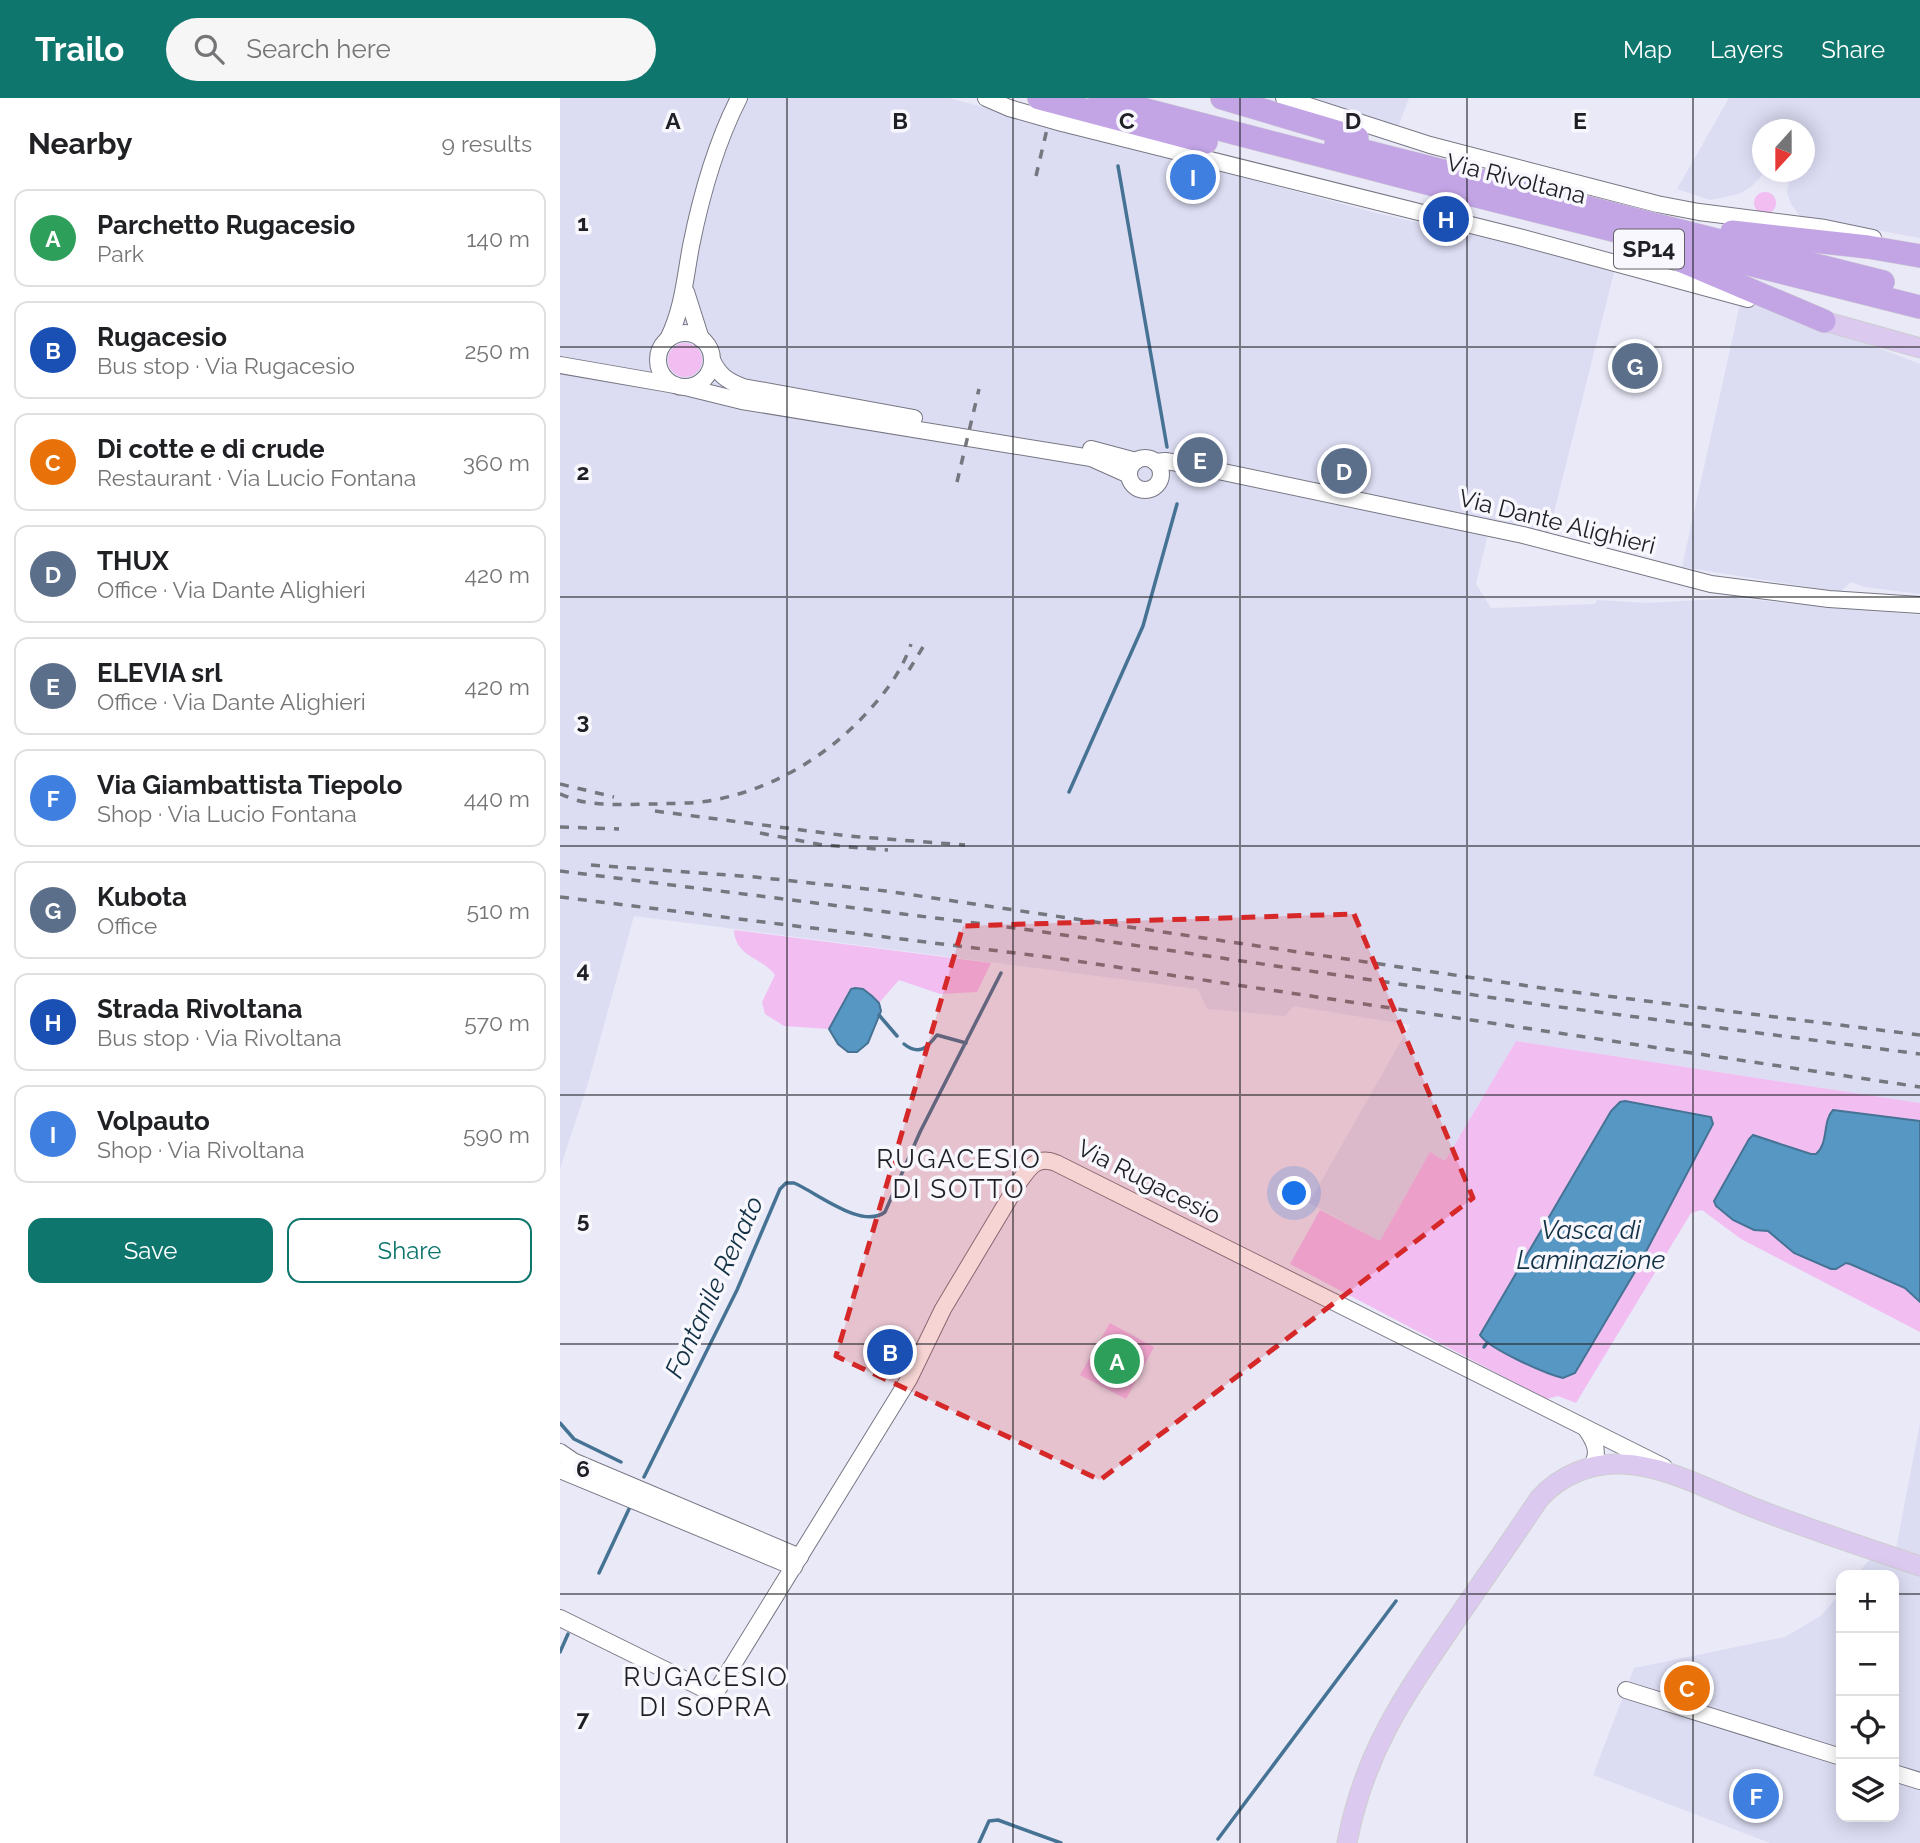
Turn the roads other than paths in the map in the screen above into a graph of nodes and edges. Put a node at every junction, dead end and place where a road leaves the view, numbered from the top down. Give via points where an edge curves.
1 (986, 98) edge
2 (1039, 98) edge
3 (1100, 98) edge
4 (1162, 98) edge
5 (1222, 98) edge
6 (1284, 98) edge
7 (739, 100) edge
8 (1455, 174) junction
9 (1418, 181) junction
10 (1469, 194) junction
11 (1563, 202) junction
12 (1920, 248) edge
13 (1920, 256) edge
14 (685, 289) junction
15 (1920, 291) edge
16 (1920, 307) edge
17 (1824, 321) junction
18 (668, 339) junction
19 (701, 339) junction
20 (1920, 348) edge
21 (560, 354) edge
22 (658, 358) junction
23 (712, 360) junction
24 (560, 365) edge
25 (681, 386) junction
26 (778, 401) junction
27 (1132, 468) junction
28 (1158, 469) junction
29 (1920, 605) edge
30 (1580, 1425) junction
31 (560, 1452) edge
32 (1593, 1462) junction
33 (560, 1470) edge
34 (1722, 1495) junction
35 (797, 1562) junction
36 (1920, 1566) edge
37 (560, 1618) edge
38 (1626, 1690) dead end
39 (1836, 1755) edge
40 (1899, 1775) edge
41 (1920, 1782) edge
42 (1347, 1843) edge

1 - 17 street via 1062,123 1519,237
2 - 9 highway, SP14 via 1366,179
3 - 9 highway, Via Rivoltana / SP14
4 - 8 highway, Via Rivoltana / SP14
5 - 8 highway, SP14 via 1407,153
6 - 12 street via 1430,145 1657,204 1825,228
7 - 14 street via 709,176
8 - 11 highway, Via Rivoltana / SP14
9 - 10 highway, Via Rivoltana / SP14
10 - 16 highway, Via Rivoltana / SP14
10 - 17 highway, SP14 via 1638,245
11 - 13 highway, SP14 via 1708,229
11 - 15 highway, Via Rivoltana / SP14
14 - 18 street
14 - 19 street
17 - 20 main road
18 - 19 street via 683,333
18 - 22 street
19 - 23 street
21 - 22 street via 640,368 651,366
22 - 25 street via 662,374
23 - 25 street via 704,379
23 - 26 street via 718,373 730,382
24 - 25 street
25 - 26 street via 732,398
26 - 27 street via 1093,449
27 - 28 street via 1146,458
27 - 28 street via 1133,485 1146,490 1154,486
28 - 29 street, Via Dante Alighieri via 1185,464 1369,502 1523,535 1712,584
30 - 32 street via 1596,1446
30 - 34 street
30 - 35 street, Via Rugacesio via 1056,1163 1038,1161 1013,1193 943,1309 909,1379
31 - 35 street
32 - 34 main road via 1639,1466
32 - 42 main road via 1539,1499 1402,1700 1370,1762
33 - 35 street
34 - 36 main road
35 - 37 street, Via Rugacesio via 722,1685 712,1691
38 - 39 street
40 - 41 street

